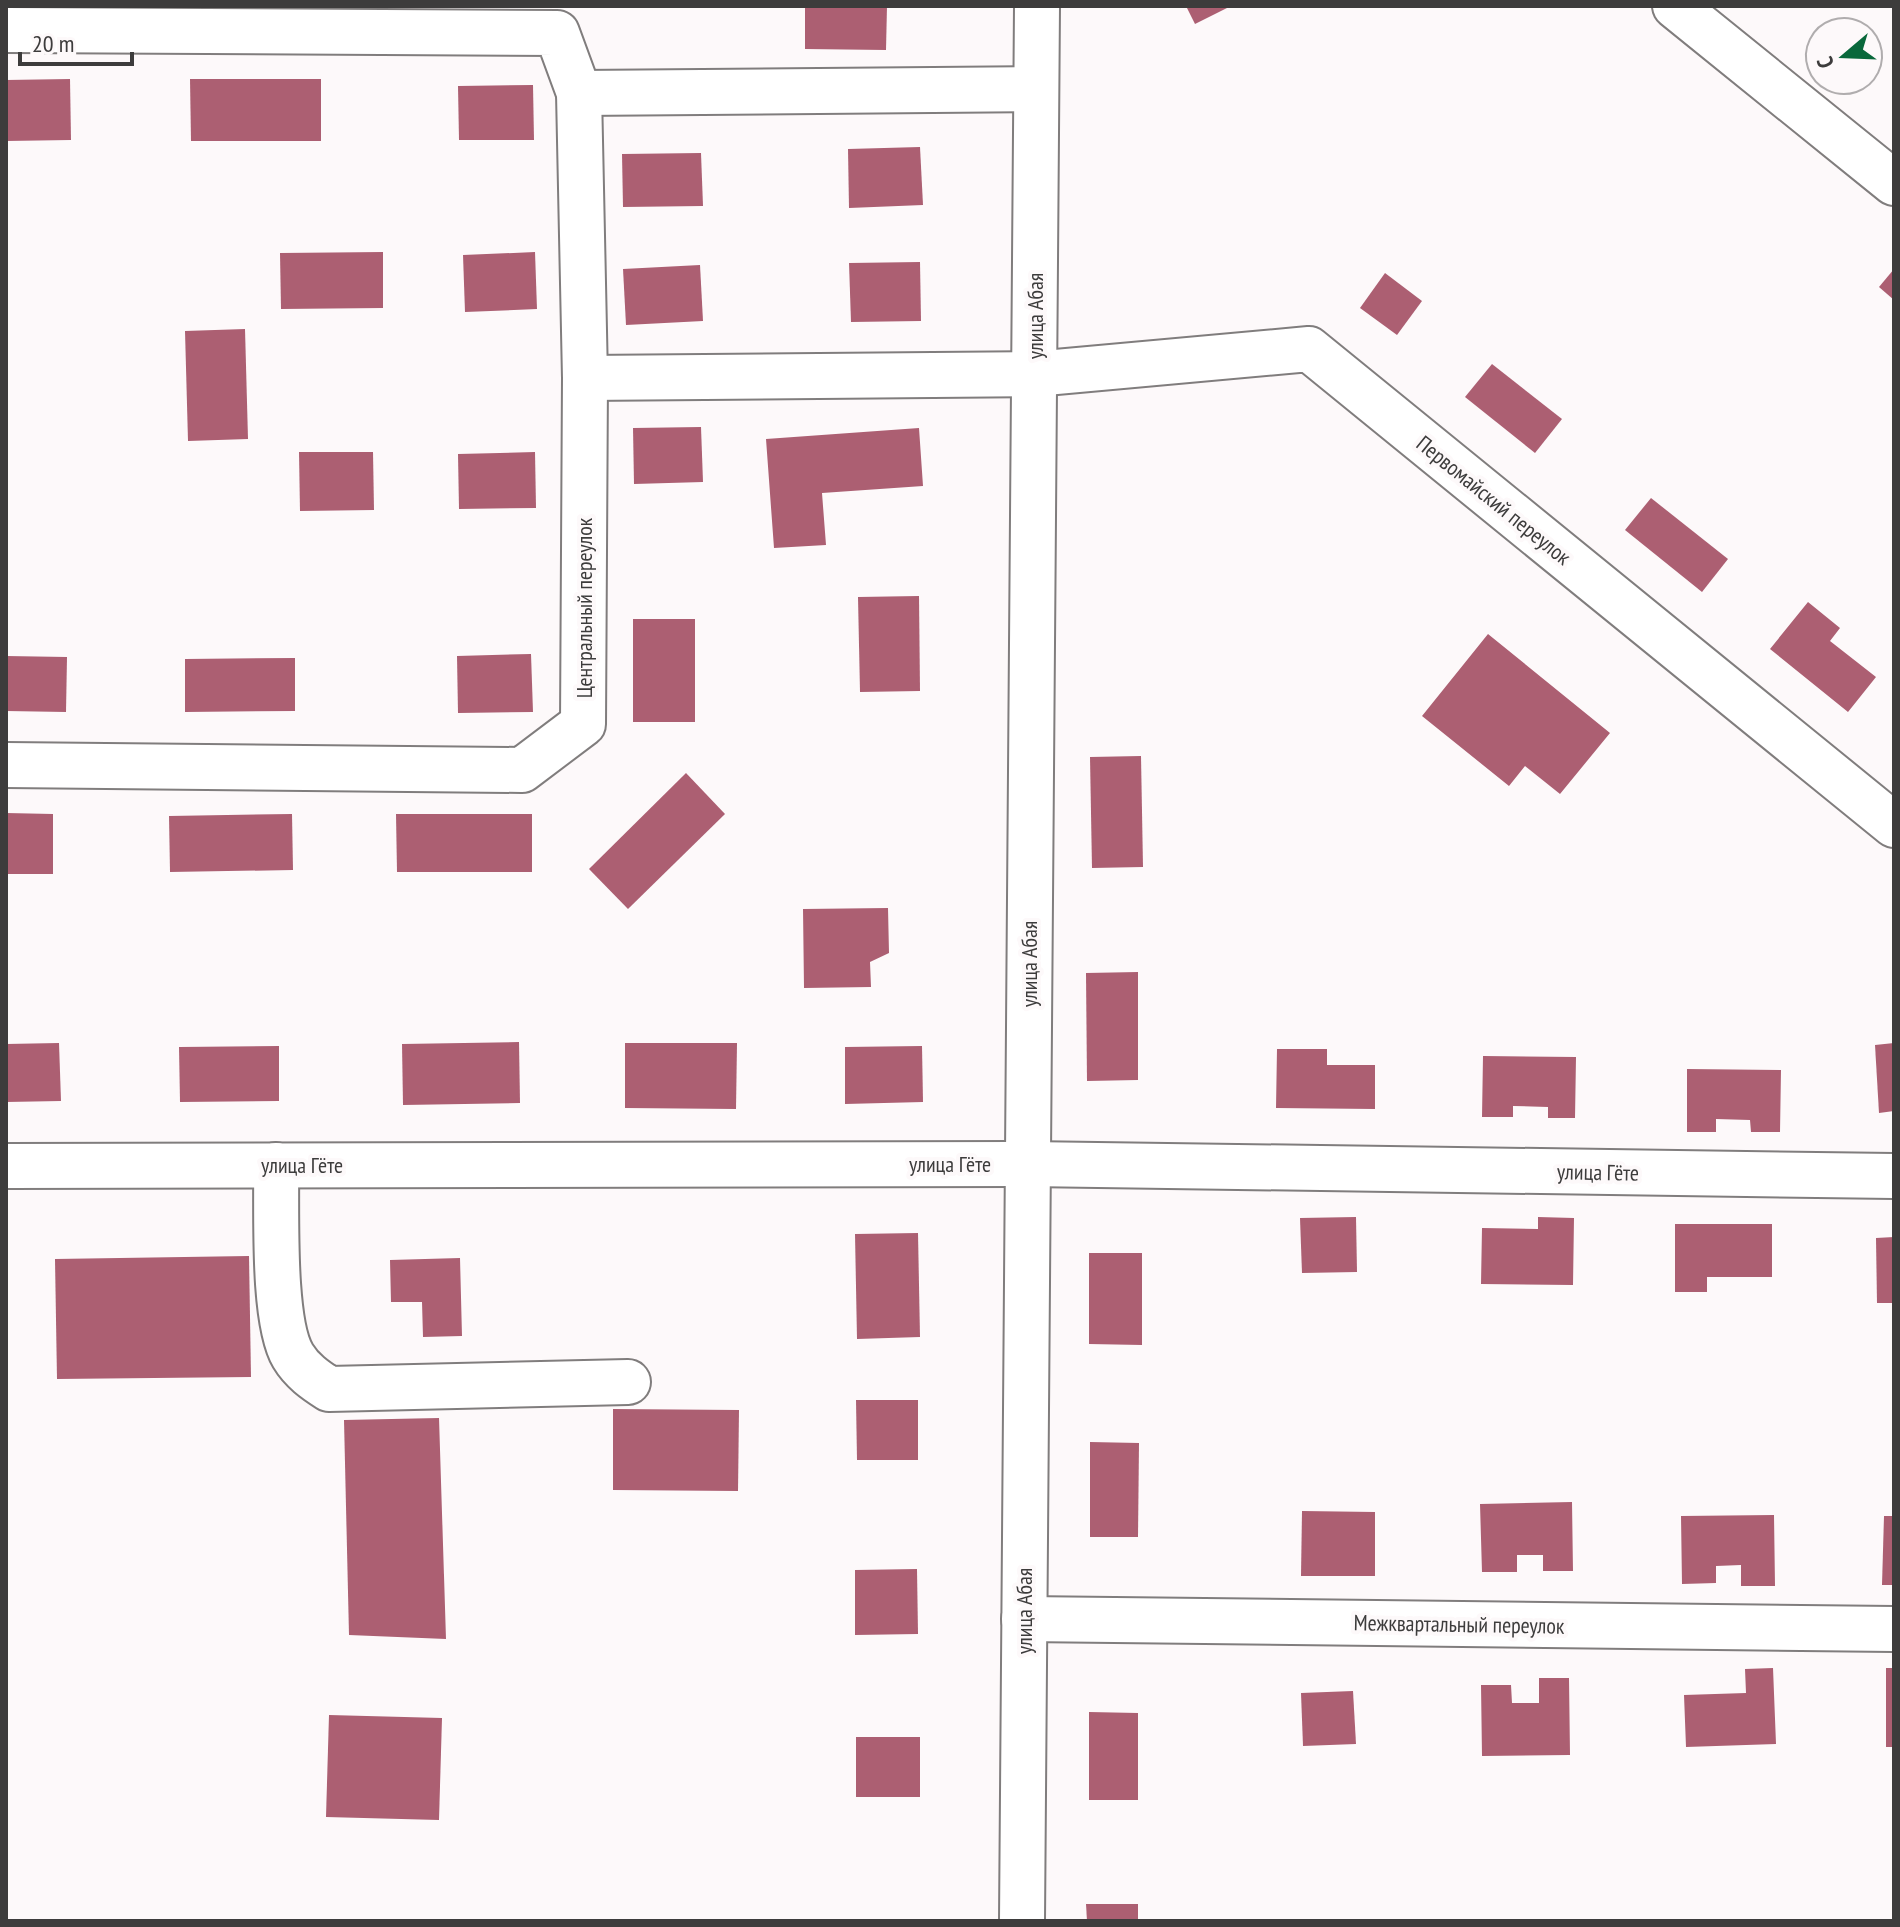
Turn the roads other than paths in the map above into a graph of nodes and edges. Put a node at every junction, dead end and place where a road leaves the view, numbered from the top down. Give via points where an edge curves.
1 (1037, 6) edge
2 (1675, 6) edge
3 (6, 30) edge
4 (1036, 89) junction
5 (579, 93) junction
6 (1894, 183) edge
7 (1034, 374) junction
8 (585, 378) junction
9 (6, 765) edge
10 (1894, 825) edge
11 (1028, 1164) junction
12 (276, 1165) junction
13 (6, 1166) edge
14 (1894, 1176) edge
15 (628, 1382) dead end
16 (1024, 1619) junction
17 (1894, 1629) edge
18 (1022, 1921) edge

1 - 4 street, улица Абая
2 - 6 street
3 - 5 street, Центральный переулок via 557,33
4 - 5 street
4 - 7 street, улица Абая
5 - 8 street, Центральный переулок
7 - 8 street, Первомайский переулок
7 - 10 street, Первомайский переулок via 1309,349
7 - 11 street, улица Абая
8 - 9 street, Центральный переулок via 583,724 522,770
11 - 12 street, улица Гёте
11 - 14 street, улица Гёте
11 - 16 street, улица Абая
12 - 13 street, улица Гёте
12 - 15 street via 281,1324 292,1355 329,1389
16 - 17 street, Межквартальный переулок
16 - 18 street, улица Абая

